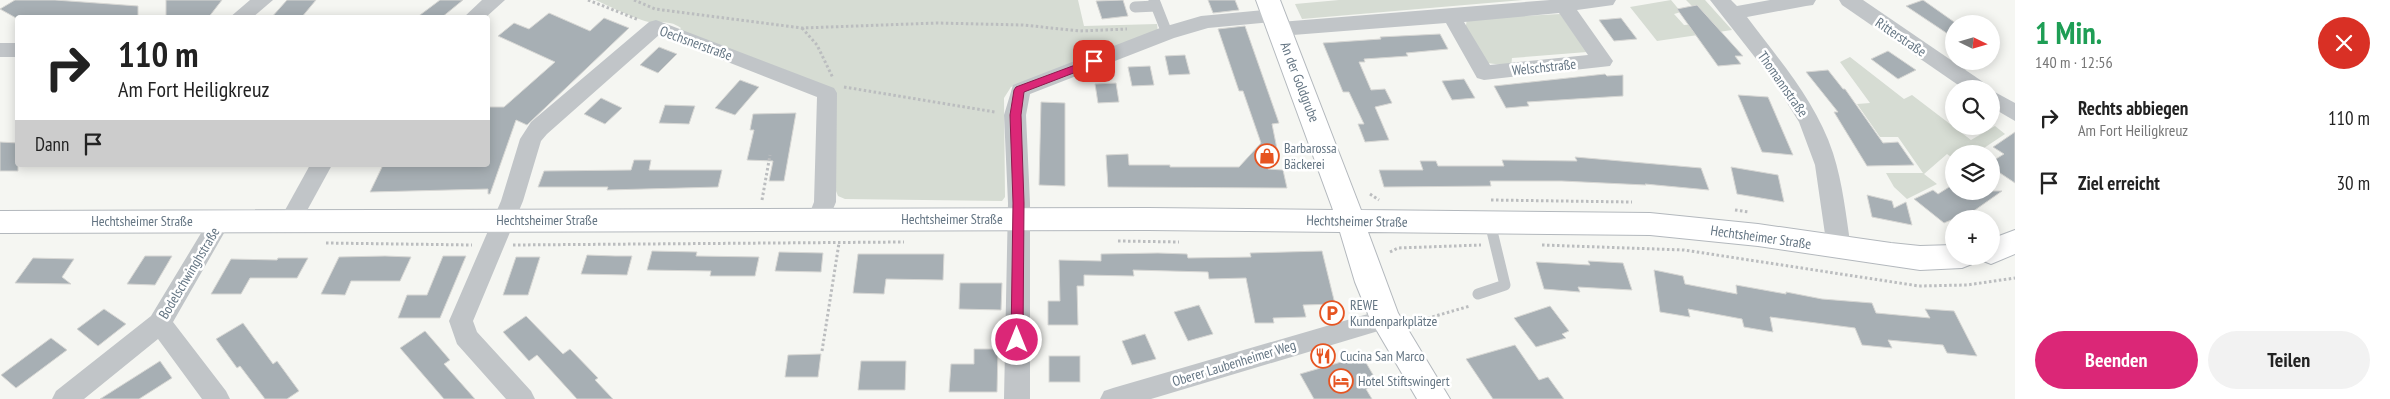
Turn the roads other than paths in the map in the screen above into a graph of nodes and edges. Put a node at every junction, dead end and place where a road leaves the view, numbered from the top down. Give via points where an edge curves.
1 (263, 0) edge
2 (495, 0) edge
3 (1606, 0) edge
4 (1806, 0) edge
5 (1849, 0) edge
6 (1155, 3) edge
7 (1562, 3) edge
8 (1135, 7) dead end
9 (1726, 7) edge
10 (242, 15) edge
11 (476, 15) edge
12 (1274, 15) edge
13 (1452, 17) junction
14 (1167, 33) junction
15 (0, 50) edge
16 (15, 50) edge
17 (1966, 80) edge
18 (2000, 103) edge
19 (2015, 113) edge
20 (320, 167) edge
21 (1018, 219) junction
22 (504, 220) junction
23 (818, 220) junction
24 (220, 221) junction
25 (290, 221) junction
26 (1350, 221) junction
27 (0, 222) edge
28 (1492, 234) junction
29 (2015, 242) edge
30 (1839, 248) junction
31 (2000, 248) edge
32 (1945, 257) edge
33 (1478, 294) dead end
34 (1385, 319) junction
35 (160, 323) junction
36 (65, 399) edge
37 (217, 399) edge
38 (522, 399) edge
39 (1017, 399) edge
40 (1113, 399) edge
41 (1434, 399) edge

1 - 10 street
2 - 11 street
3 - 7 street
4 - 9 street
5 - 17 street, Ritterstraße
6 - 8 lane
6 - 14 lane
7 - 13 street
7 - 13 street, Welschstraße via 1602,60 1484,73
9 - 30 street, Thomannstraße via 1799,103 1818,140
12 - 13 street
12 - 14 street via 1208,21
12 - 26 street, An der Goldgrube
14 - 21 street via 1020,90 1015,115
15 - 16 street
18 - 19 street
20 - 25 street
21 - 23 street, Hechtsheimer Straße
21 - 26 street, Hechtsheimer Straße
21 - 39 street
22 - 23 street, Hechtsheimer Straße
22 - 23 street, Oechsnerstraße via 538,128 655,18 827,93 825,202
22 - 25 street, Hechtsheimer Straße
22 - 38 street, Oechsnerstraße via 462,321 466,337
24 - 25 street, Hechtsheimer Straße
24 - 27 street, Hechtsheimer Straße
24 - 35 street, Bodelschwinghstraße
26 - 28 street, Hechtsheimer Straße
26 - 34 street, An der Goldgrube
28 - 30 street, Hechtsheimer Straße via 1684,226
28 - 33 lane via 1505,285
29 - 31 street
30 - 32 street, Hechtsheimer Straße via 1920,258
34 - 40 street, Oberer Laubenheimer Weg
34 - 41 street, An der Goldgrube
35 - 36 street, Bodelschwinghstraße
35 - 37 street

